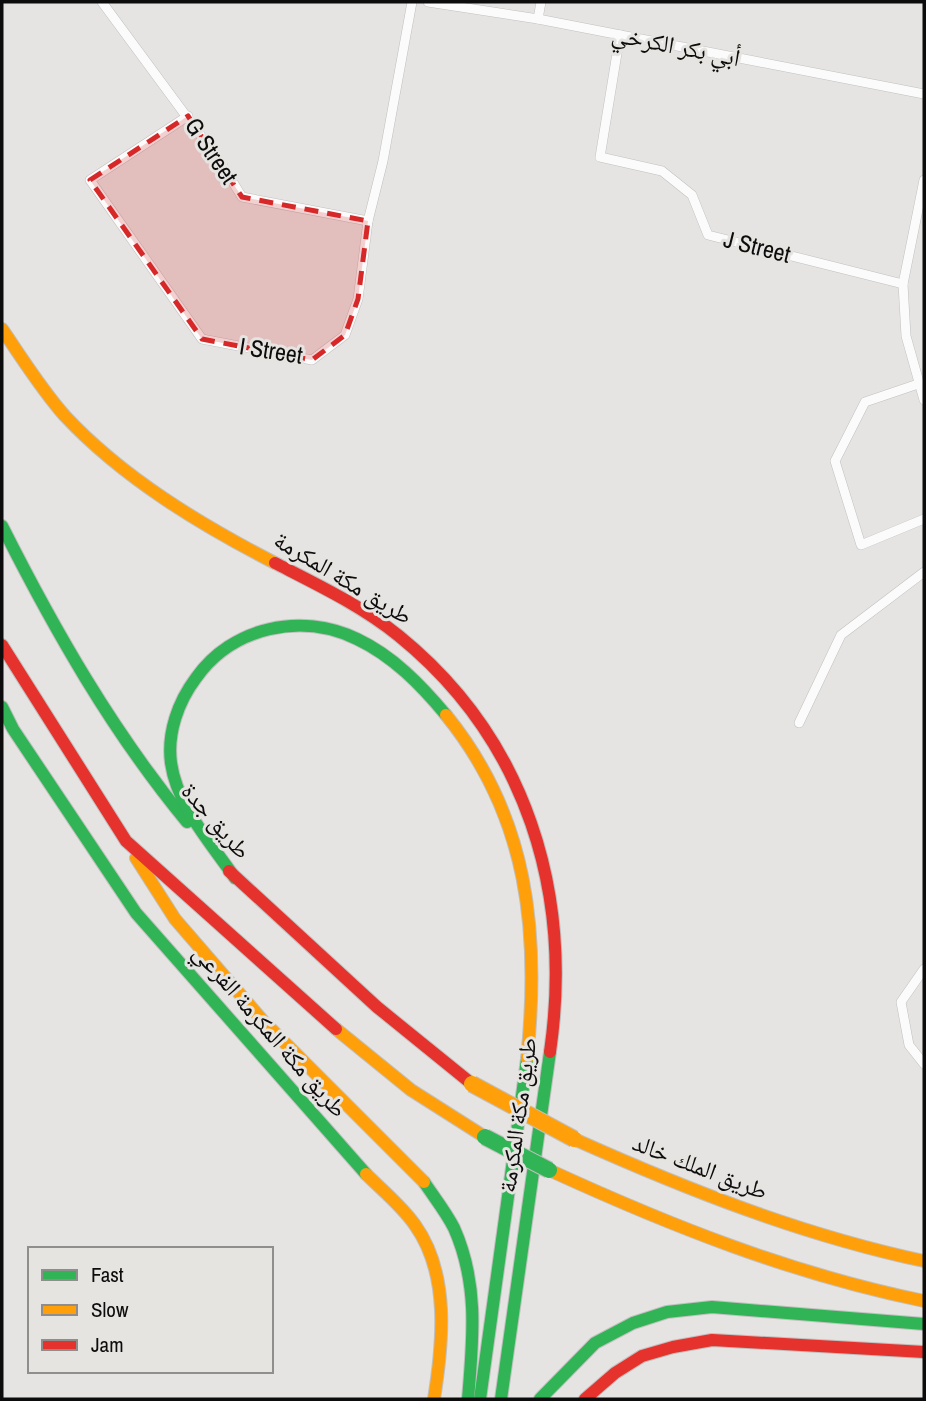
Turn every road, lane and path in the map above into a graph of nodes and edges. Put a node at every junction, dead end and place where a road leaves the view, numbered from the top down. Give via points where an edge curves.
1 (102, 2) edge
2 (412, 2) edge
3 (428, 2) edge
4 (541, 2) edge
5 (538, 19) junction
6 (620, 35) junction
7 (924, 94) edge
8 (188, 116) junction
9 (924, 180) edge
10 (368, 221) junction
11 (903, 284) junction
12 (2, 329) edge
13 (918, 384) junction
14 (924, 400) edge
15 (924, 519) edge
16 (2, 526) edge
17 (924, 572) edge
18 (2, 645) edge
19 (2, 707) edge
20 (799, 723) dead end
21 (126, 841) junction
22 (235, 878) junction
23 (924, 969) edge
24 (924, 1064) edge
25 (472, 1084) joint
26 (924, 1261) edge
27 (924, 1301) edge
28 (924, 1324) edge
29 (924, 1352) edge
30 (434, 1399) edge
31 (468, 1399) edge
32 (480, 1399) edge
33 (501, 1399) edge
34 (540, 1399) edge
35 (585, 1399) edge

1 - 8 street, G Street
2 - 10 street, I Street
3 - 5 street, أبي بكر الكرخي
4 - 5 street
5 - 6 street, أبي بكر الكرخي
6 - 7 street, أبي بكر الكرخي
6 - 11 street, J Street via 600,157 662,171 692,195 708,236
8 - 10 street, G Street via 242,197
8 - 10 street, I Street via 90,180 202,339 312,360 345,335 358,299
9 - 11 street
11 - 13 street via 906,335
12 - 33 main road, طريق مكة المكرمة via 66,415 125,466 182,509 366,613 415,648 462,700 502,757 530,819 548,877 557,944 557,1003
13 - 14 street
13 - 15 street via 865,402 835,461 861,545
16 - 22 main road, طريق جدة via 51,623 110,722 159,790
17 - 20 street via 841,635
18 - 21 main road
19 - 30 main road, طريق مكة المكرمة الفرعي via 136,913 414,1223 427,1244 440,1292 441,1353
21 - 27 main road, bridge via 353,1045 411,1090 485,1137 685,1231 862,1290
21 - 31 main road via 175,919 264,1023 423,1181 453,1226 471,1276 474,1322
22 - 25 main road, طريق جدة via 377,1007
22 - 32 main road, طريق مكة المكرمة via 182,800 171,769 171,737 182,697 201,669 255,630 319,625 383,652 446,714 491,788 515,842 533,936 526,1058
23 - 24 street via 901,1002 909,1045
25 - 26 main road, طريق الملك خالد, bridge via 655,1176 771,1219
28 - 34 main road via 712,1307 667,1312 595,1343
29 - 35 main road via 712,1340 682,1344 643,1355 615,1370

